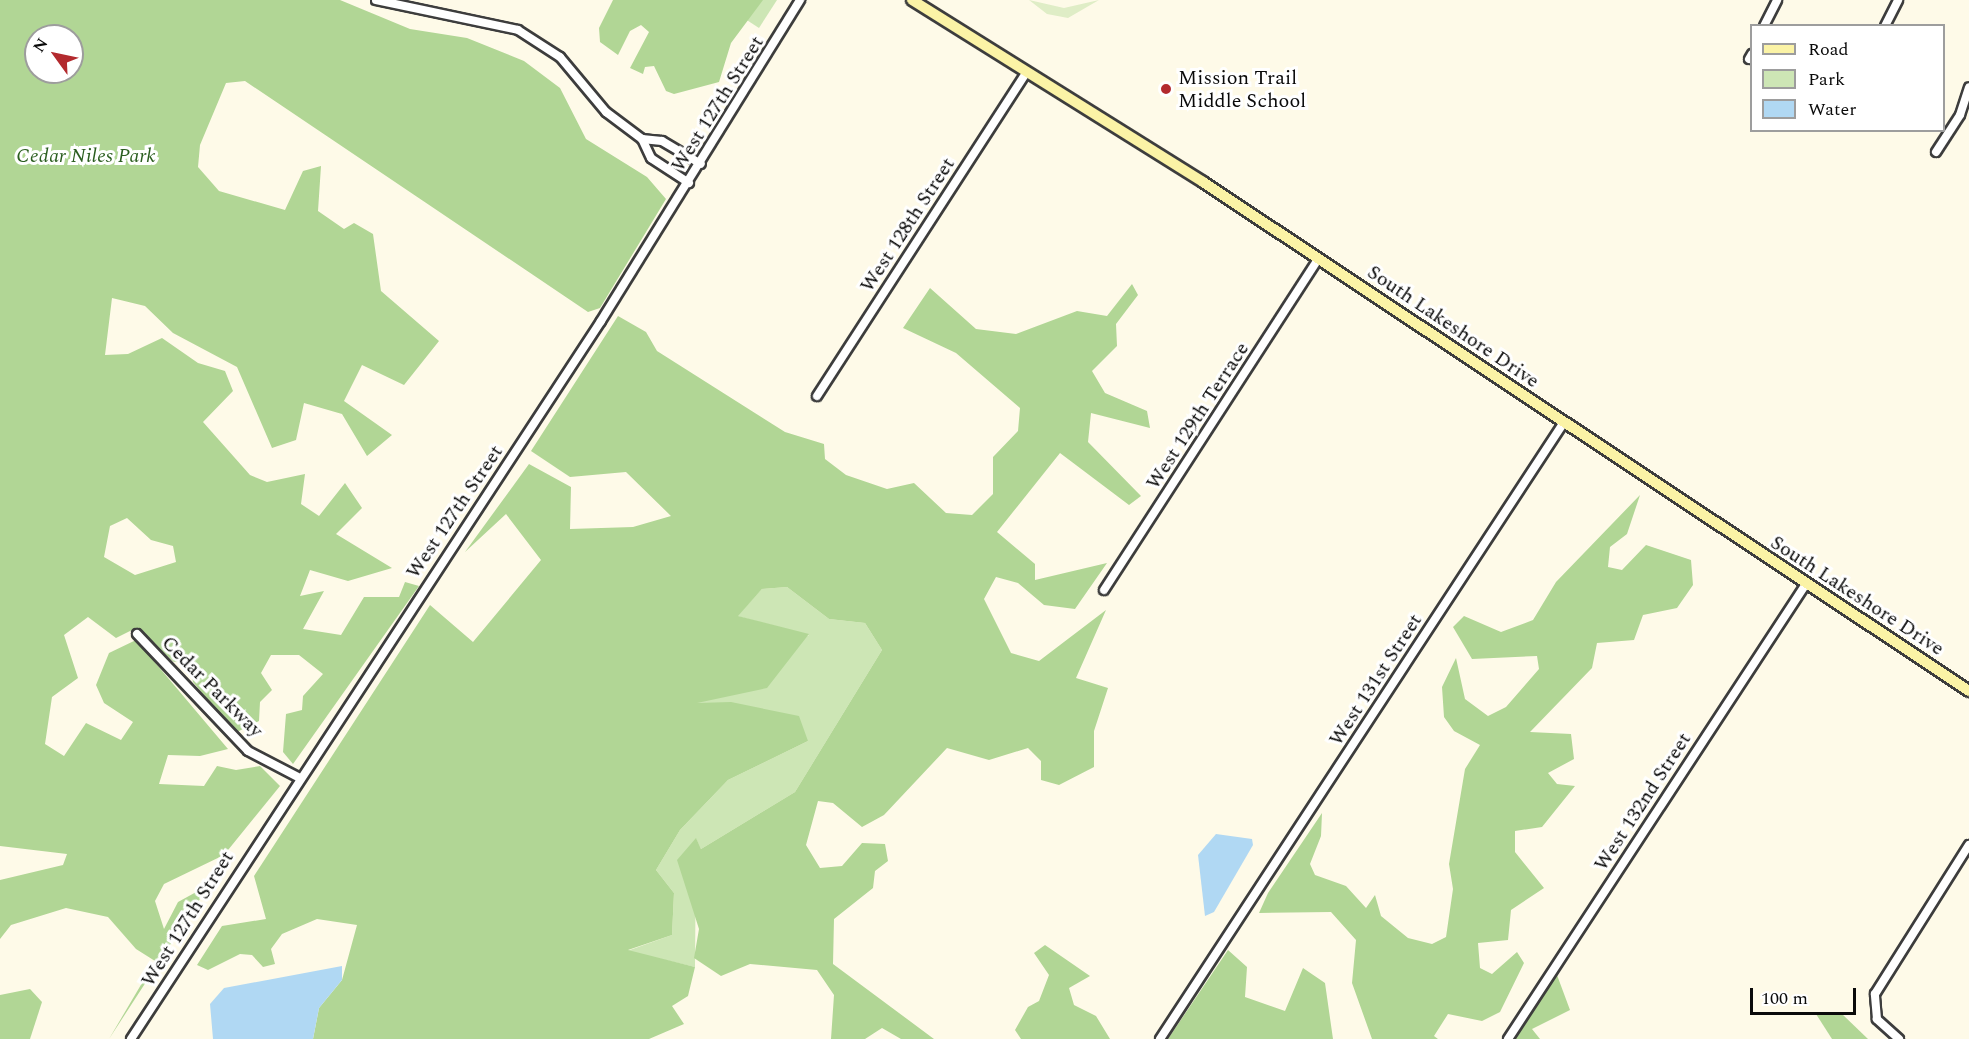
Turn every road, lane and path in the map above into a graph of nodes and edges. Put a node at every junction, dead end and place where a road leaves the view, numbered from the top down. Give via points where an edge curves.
1 (376, 0) edge
2 (800, 0) edge
3 (912, 0) edge
4 (1777, 0) edge
5 (1898, 0) edge
6 (1765, 24) edge
7 (1886, 24) edge
8 (1027, 72) junction
9 (1969, 87) edge
10 (1960, 115) junction
11 (1969, 118) edge
12 (642, 139) junction
13 (1936, 152) dead end
14 (701, 164) junction
15 (689, 183) junction
16 (1318, 259) junction
17 (817, 396) dead end
18 (1563, 422) junction
19 (1806, 584) junction
20 (1104, 590) dead end
21 (137, 634) dead end
22 (1969, 691) edge
23 (298, 777) junction
24 (1969, 845) edge
25 (131, 1039) edge
26 (1160, 1039) edge
27 (1508, 1039) edge
28 (1899, 1039) edge

1 - 12 street via 518,30 560,57 606,112
2 - 14 street, West 127th Street
3 - 8 street, South Lakeshore Drive
4 - 6 street
5 - 7 street
8 - 16 street, South Lakeshore Drive
8 - 17 street, West 128th Street
9 - 10 street
10 - 11 street
10 - 13 street
12 - 14 street via 662,141
12 - 15 street via 651,158
14 - 15 street, West 127th Street
15 - 23 street, West 127th Street
16 - 18 street, South Lakeshore Drive
16 - 20 street, West 129th Terrace
18 - 19 street, South Lakeshore Drive
18 - 26 street, West 131st Street
19 - 22 street, South Lakeshore Drive
19 - 27 street, West 132nd Street
21 - 23 street, Cedar Parkway via 248,751
23 - 25 street, West 127th Street
24 - 28 street via 1879,986 1873,1010

